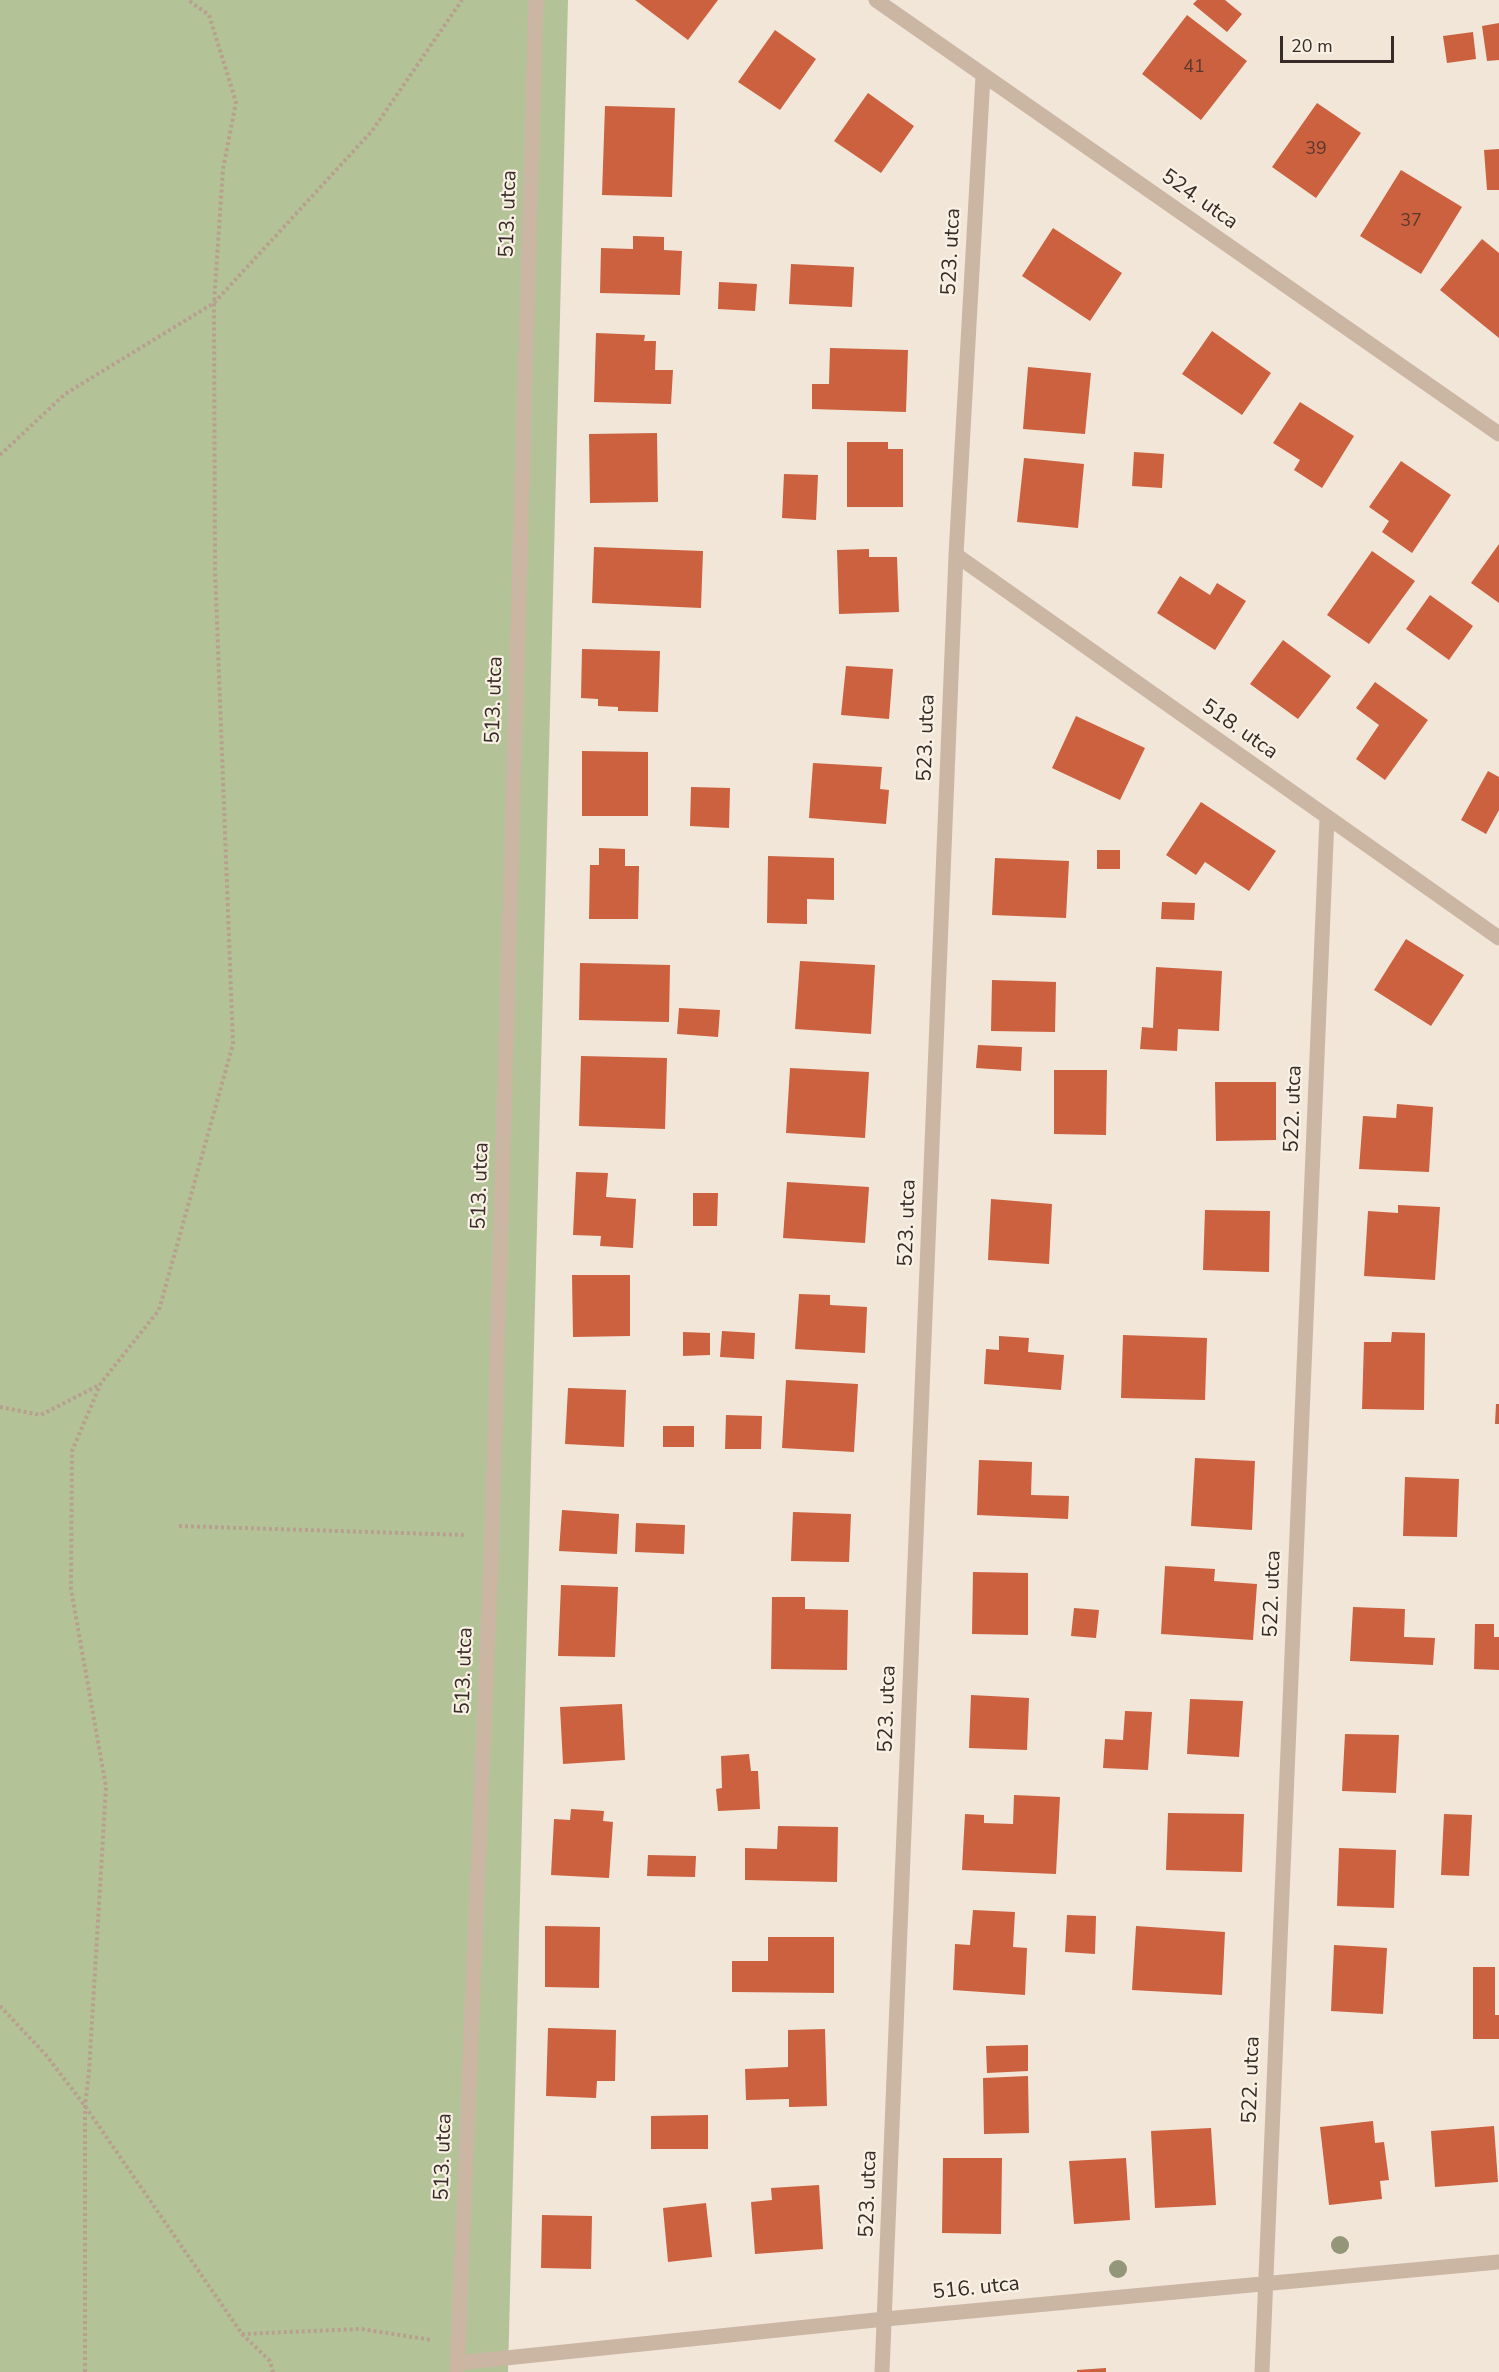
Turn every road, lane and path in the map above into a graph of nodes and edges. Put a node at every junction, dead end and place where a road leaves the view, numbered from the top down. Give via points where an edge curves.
1 (188, 0) edge
2 (462, 0) edge
3 (536, 0) edge
4 (876, 0) edge
5 (983, 76) junction
6 (214, 303) junction
7 (1499, 434) edge
8 (0, 455) edge
9 (956, 555) junction
10 (1327, 818) junction
11 (1499, 938) edge
12 (101, 1383) junction
13 (0, 1407) edge
14 (179, 1526) dead end
15 (492, 1536) junction
16 (0, 2006) edge
17 (85, 2106) junction
18 (1499, 2262) edge
19 (1264, 2283) junction
20 (885, 2319) junction
21 (242, 2334) junction
22 (457, 2344) junction
23 (457, 2368) edge
24 (85, 2372) edge
25 (273, 2372) edge
26 (882, 2372) edge
27 (1262, 2372) edge

1 - 6 path via 208,15 236,102 223,170
2 - 6 path via 372,131
3 - 15 street, 513. utca
4 - 5 street, 524. utca
5 - 7 street, 524. utca
5 - 9 street, 523. utca
6 - 8 path via 65,394
6 - 12 path via 215,569 233,1044 159,1310
9 - 10 street, 518. utca
9 - 20 street, 523. utca
10 - 11 street, 518. utca
10 - 19 street, 522. utca
12 - 13 path via 41,1415
12 - 17 path via 72,1451 71,1589 106,1787
14 - 15 path
15 - 22 street, 513. utca
16 - 17 path via 46,2055
17 - 21 path
17 - 24 path
18 - 19 street, 516. utca
19 - 20 street, 516. utca
19 - 27 street, 522. utca
20 - 23 street, 516. utca
20 - 26 street, 523. utca
21 - 22 path via 361,2329
21 - 25 path via 270,2361
22 - 23 street, 513. utca

